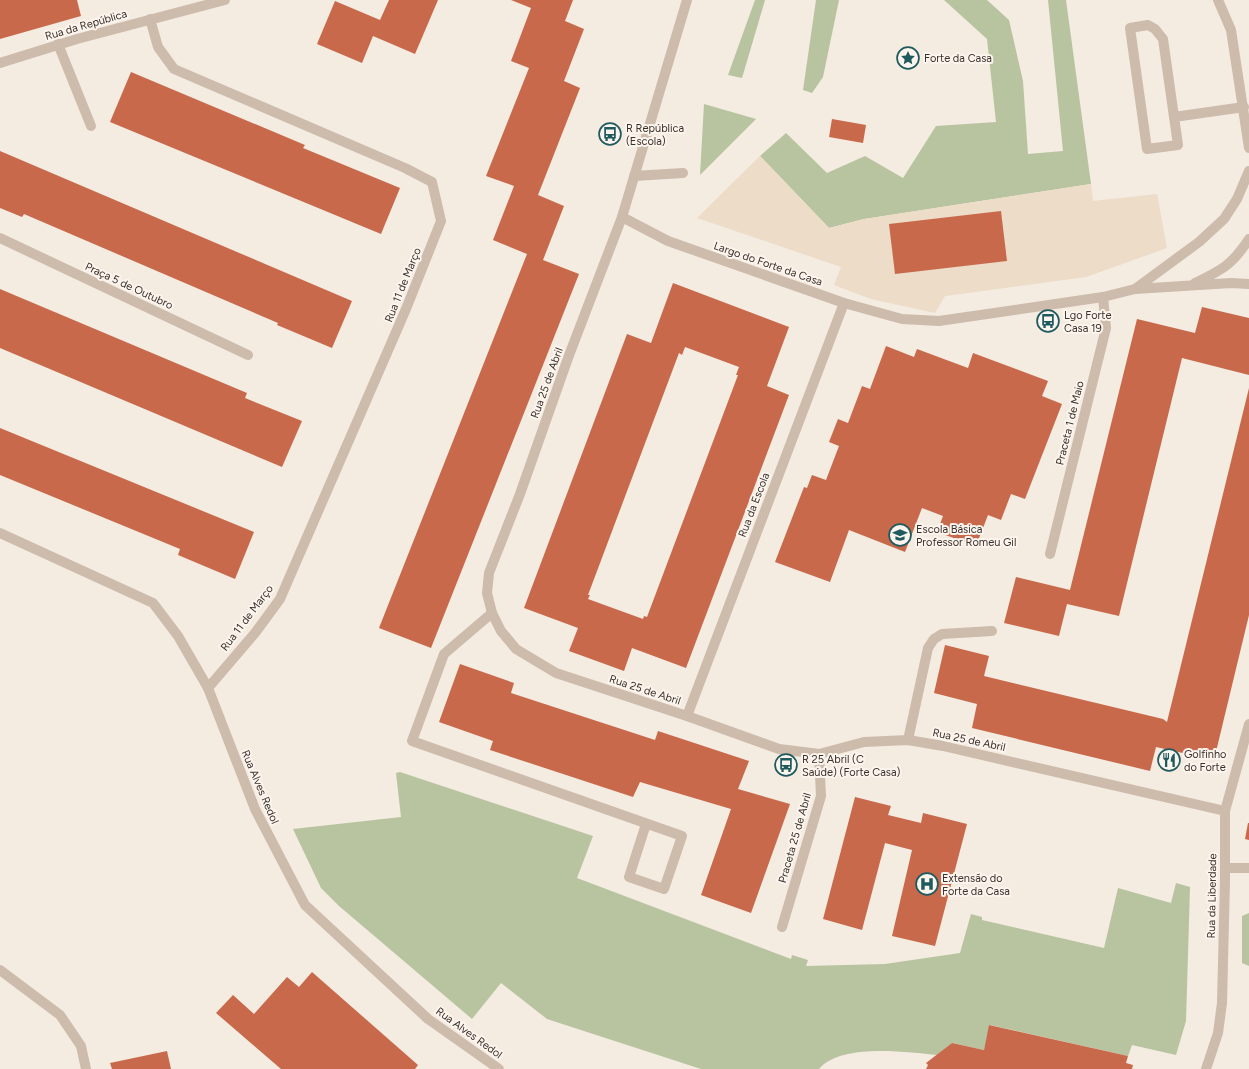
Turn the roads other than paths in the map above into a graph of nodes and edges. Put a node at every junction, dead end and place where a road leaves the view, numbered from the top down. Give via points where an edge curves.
1 (225, 0) edge
2 (687, 0) edge
3 (1218, 0) edge
4 (150, 19) junction
5 (58, 44) junction
6 (0, 63) edge
7 (1244, 107) junction
8 (1174, 117) junction
9 (91, 126) dead end
10 (1249, 148) edge
11 (1249, 172) edge
12 (684, 174) dead end
13 (634, 176) junction
14 (622, 216) junction
15 (0, 238) edge
16 (1249, 239) edge
17 (1249, 284) edge
18 (1190, 286) junction
19 (1135, 289) junction
20 (1103, 297) junction
21 (844, 303) junction
22 (248, 355) dead end
23 (0, 533) edge
24 (1050, 554) dead end
25 (492, 614) junction
26 (992, 631) dead end
27 (208, 688) junction
28 (687, 716) junction
29 (1249, 724) edge
30 (908, 740) junction
31 (819, 754) junction
32 (1225, 811) junction
33 (646, 824) junction
34 (1225, 868) junction
35 (1249, 868) edge
36 (782, 927) dead end
37 (0, 970) edge
38 (86, 1069) edge
39 (499, 1069) edge
40 (1206, 1069) edge

1 - 4 street, Rua da República
2 - 13 street
3 - 7 street via 1231,30
4 - 5 street, Rua da República
4 - 27 street, Rua 11 de Março via 158,47 174,69 432,182 441,221 406,309 280,599
5 - 6 street, Rua da República
5 - 9 street
7 - 8 street
7 - 10 street
8 - 8 street via 1163,39 1148,25 1130,28 1147,149 1178,144
11 - 19 street, Largo do Forte da Casa via 1237,200 1224,220 1199,242
12 - 13 street
13 - 14 street
14 - 21 street, Largo do Forte da Casa via 668,241
14 - 25 street, Rua 25 de Abril via 489,573 487,594
15 - 22 street, Praça 5 de Outubro
16 - 18 street, Largo do Forte da Casa via 1239,255 1222,270
17 - 18 street, Largo do Forte da Casa
18 - 19 street, Largo do Forte da Casa
19 - 20 street, Largo do Forte da Casa
20 - 21 street, Largo do Forte da Casa via 939,321 902,319
20 - 24 street, Praceta 1 de Maio via 1106,328
21 - 28 street, Rua da Escola
23 - 27 street, Rua Alves Redol via 153,603 178,636
25 - 28 street, Rua 25 de Abril via 516,649 556,673
25 - 33 street via 444,654 412,741
26 - 30 street via 942,634 934,639 928,648
27 - 39 street, Rua Alves Redol via 255,809 305,905 428,1019
28 - 31 street, Rua 25 de Abril via 779,749
29 - 32 street, Rua da Liberdade
30 - 31 street, Rua 25 de Abril via 864,742
30 - 32 street, Rua 25 de Abril
31 - 36 street, Praceta 25 de Abril via 821,796
32 - 34 street, Rua da Liberdade
33 - 33 street via 629,877 664,889 682,836
34 - 35 street
34 - 40 street, Rua da Liberdade via 1222,1003 1218,1033
37 - 38 street via 60,1015 81,1046

